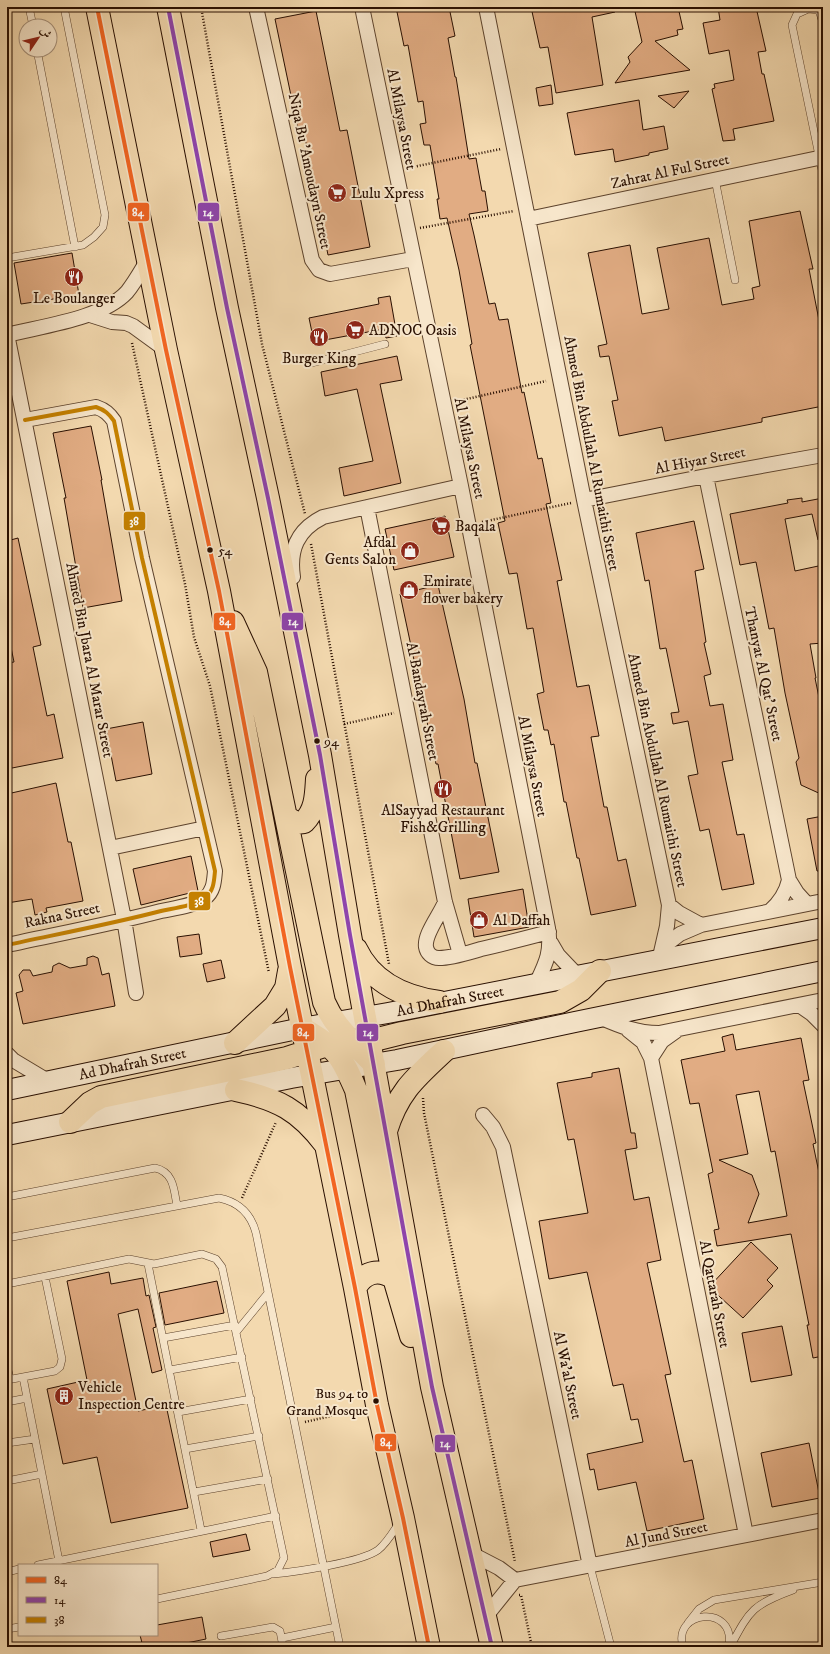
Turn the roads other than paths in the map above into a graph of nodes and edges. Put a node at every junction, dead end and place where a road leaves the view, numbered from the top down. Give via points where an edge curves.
1 (29, 7) edge
2 (64, 7) edge
3 (97, 7) edge
4 (256, 7) edge
5 (362, 7) edge
6 (486, 7) edge
7 (171, 10) edge
8 (31, 18) edge
9 (823, 23) edge
10 (40, 58) edge
11 (821, 157) edge
12 (823, 175) edge
13 (715, 179) junction
14 (527, 214) junction
15 (75, 247) junction
16 (7, 258) edge
17 (413, 259) junction
18 (148, 261) junction
19 (735, 280) dead end
20 (90, 315) junction
21 (7, 334) edge
22 (385, 344) dead end
23 (166, 350) junction
24 (312, 363) dead end
25 (25, 420) junction
26 (823, 455) edge
27 (706, 476) junction
28 (461, 486) junction
29 (584, 500) junction
30 (367, 507) junction
31 (219, 591) junction
32 (303, 675) junction
33 (320, 755) junction
34 (287, 817) junction
35 (205, 828) junction
36 (110, 848) junction
37 (789, 880) junction
38 (823, 901) edge
39 (445, 902) junction
40 (807, 904) junction
41 (669, 905) junction
42 (770, 911) junction
43 (124, 919) junction
44 (701, 925) junction
45 (823, 928) edge
46 (350, 935) junction
47 (550, 938) junction
48 (7, 945) edge
49 (460, 954) junction
50 (661, 954) junction
51 (290, 968) junction
52 (600, 971) junction
53 (823, 971) edge
54 (578, 976) junction
55 (536, 984) junction
56 (136, 993) dead end
57 (823, 1000) edge
58 (439, 1002) junction
59 (799, 1005) junction
60 (365, 1017) junction
61 (599, 1017) junction
62 (823, 1025) edge
63 (302, 1028) junction
64 (679, 1029) junction
65 (628, 1030) junction
66 (235, 1043) junction
67 (345, 1044) junction
68 (444, 1051) junction
69 (308, 1052) junction
70 (7, 1054) edge
71 (651, 1058) junction
72 (374, 1064) junction
73 (312, 1074) junction
74 (48, 1081) junction
75 (7, 1090) edge
76 (236, 1090) junction
77 (483, 1115) dead end
78 (70, 1122) junction
79 (386, 1131) junction
80 (7, 1135) edge
81 (325, 1144) junction
82 (7, 1197) edge
83 (177, 1206) junction
84 (7, 1238) edge
85 (148, 1264) junction
86 (45, 1277) junction
87 (394, 1278) junction
88 (7, 1284) edge
89 (355, 1288) junction
90 (268, 1293) junction
91 (236, 1328) junction
92 (163, 1338) junction
93 (242, 1357) junction
94 (7, 1366) edge
95 (170, 1370) junction
96 (23, 1377) junction
97 (8, 1380) edge
98 (432, 1387) junction
99 (28, 1398) junction
100 (251, 1399) junction
101 (7, 1402) edge
102 (178, 1412) junction
103 (259, 1436) junction
104 (35, 1439) junction
105 (7, 1443) edge
106 (185, 1449) junction
107 (42, 1474) junction
108 (268, 1479) junction
109 (7, 1481) edge
110 (194, 1492) junction
111 (276, 1516) junction
112 (403, 1518) junction
113 (823, 1520) edge
114 (201, 1530) junction
115 (746, 1535) junction
116 (472, 1554) junction
117 (59, 1561) junction
118 (43, 1564) edge
119 (323, 1566) junction
120 (590, 1566) junction
121 (18, 1569) edge
122 (7, 1571) edge
123 (273, 1574) junction
124 (823, 1582) edge
125 (804, 1586) junction
126 (516, 1587) junction
127 (158, 1599) edge
128 (486, 1616) junction
129 (688, 1623) junction
130 (18, 1627) edge
131 (336, 1627) junction
132 (7, 1629) edge
133 (221, 1636) dead end
134 (282, 1638) junction
135 (283, 1647) edge
136 (340, 1647) edge
137 (429, 1647) edge
138 (492, 1647) edge
139 (611, 1647) edge
140 (683, 1647) edge
141 (729, 1647) edge

1 - 8 lane
2 - 15 lane via 105,215 103,227 94,237
3 - 18 main road
4 - 17 street, Niqa Bu 'Amoudayn Street via 312,260 320,270 330,274
5 - 17 street, Al Milaysa Street
6 - 14 street, Ahmed Bin Abdullah Al Rumaithi Street
7 - 32 main road via 227,308
9 - 11 lane via 819,10 808,9 797,14 792,25
10 - 15 lane
11 - 12 lane
11 - 13 street, Zahrat Al Ful Street
13 - 14 street, Zahrat Al Ful Street
13 - 19 lane
14 - 29 street, Ahmed Bin Abdullah Al Rumaithi Street
15 - 16 lane
17 - 28 street, Al Milaysa Street
18 - 20 street via 126,292 108,306
18 - 23 main road
20 - 21 street
20 - 23 street via 112,322 126,323
21 - 25 street, Ahmed Bin Jbara Al Marar Street
22 - 24 lane
23 - 31 main road
25 - 35 street, Rakna Street via 96,407 109,414 114,421 142,558
25 - 36 street, Ahmed Bin Jbara Al Marar Street
26 - 27 street, Al Hiyar Street
27 - 29 street, Al Hiyar Street
27 - 37 street, Thanyat Al Qat' Street
28 - 30 street
28 - 47 street, Al Milaysa Street
29 - 41 street, Ahmed Bin Abdullah Al Rumaithi Street
30 - 32 street via 323,517 308,527 293,549 291,563 303,643
30 - 39 street, Al Bandayrah Street
31 - 34 main road via 256,672
31 - 51 main road
32 - 33 main road
33 - 34 main road via 315,802 310,816 304,822 295,823
33 - 46 main road
34 - 67 main road via 324,1002
35 - 36 street
35 - 43 street, Rakna Street via 215,871 211,892 195,903
36 - 43 street, Ahmed Bin Jbara Al Marar Street
37 - 40 street, Thanyat Al Qat' Street
37 - 42 street via 780,901
38 - 40 street
39 - 49 street, Al Bandayrah Street
39 - 49 street via 427,938 426,946 428,952 438,958
40 - 42 street
41 - 44 street, Ahmed Bin Abdullah Al Rumaithi Street
41 - 50 street, Ahmed Bin Abdullah Al Rumaithi Street
42 - 44 street
43 - 48 street, Rakna Street
43 - 56 street, Ahmed Bin Jbara Al Marar Street
44 - 50 street via 680,934
45 - 50 main road, Ad Dhafrah Street
46 - 58 main road via 368,967 390,986 405,995
46 - 60 main road
47 - 49 street
47 - 54 street, Al Milaysa Street via 563,961
47 - 55 street, Al Milaysa Street via 547,958
50 - 52 main road, Ad Dhafrah Street
51 - 63 main road
51 - 66 main road via 286,988 275,1006
52 - 54 main road, Ad Dhafrah Street
52 - 67 main road via 581,990 560,1002
53 - 61 main road
54 - 55 main road, Ad Dhafrah Street
55 - 58 main road, Ad Dhafrah Street
57 - 59 street
58 - 60 main road, Ad Dhafrah Street
59 - 62 street
59 - 64 street
60 - 67 main road
60 - 67 main road, Ad Dhafrah Street
61 - 65 street
61 - 68 main road
63 - 66 main road, Ad Dhafrah Street
63 - 67 main road
63 - 69 main road
64 - 65 street via 650,1033
64 - 71 street via 662,1041
65 - 71 street, Al Qattarah Street via 643,1042
66 - 74 main road, Ad Dhafrah Street
67 - 69 main road
67 - 72 main road
67 - 73 main road
67 - 87 main road
68 - 72 main road
68 - 79 main road via 400,1097
69 - 73 main road
69 - 78 main road via 102,1097 90,1103
70 - 74 street
71 - 115 street, Al Qattarah Street
72 - 79 main road
73 - 76 main road
73 - 81 main road
74 - 75 main road, Ad Dhafrah Street
76 - 78 main road
76 - 81 main road via 262,1095 286,1106 301,1117
77 - 120 street, Al Wa'al Street via 493,1127 503,1147
78 - 80 main road
79 - 98 main road
81 - 89 main road
82 - 83 lane via 155,1168 170,1176
83 - 84 lane
83 - 90 lane via 219,1198 239,1205 254,1225
85 - 86 lane via 129,1259
85 - 91 lane via 202,1254 216,1259 224,1272
85 - 92 lane
86 - 88 lane
86 - 96 lane via 61,1364 55,1371
87 - 89 main road via 387,1274 372,1272 364,1276
87 - 98 main road via 412,1340
89 - 112 main road via 376,1405
90 - 91 lane
90 - 119 lane
91 - 92 lane
91 - 93 lane
92 - 95 lane
93 - 95 lane
93 - 100 lane
94 - 97 lane
95 - 102 lane
96 - 97 lane
96 - 99 lane
98 - 116 main road
99 - 101 lane
99 - 104 lane
100 - 102 lane
100 - 103 lane
102 - 106 lane
103 - 106 lane
103 - 108 lane
104 - 105 lane
104 - 107 lane
106 - 110 lane
107 - 109 lane
107 - 117 lane
108 - 110 lane
108 - 111 lane
110 - 114 lane
111 - 114 lane
111 - 123 lane via 284,1558
112 - 119 lane via 384,1545 373,1553
112 - 137 main road
113 - 115 street, Al Jund Street
114 - 117 lane
115 - 120 street, Al Jund Street
116 - 126 street via 499,1568
116 - 128 main road
117 - 118 lane
119 - 123 lane
119 - 131 lane
120 - 126 street, Al Jund Street
120 - 139 lane, Al Wa'al Street
121 - 122 lane
123 - 127 lane
124 - 125 lane
125 - 129 lane via 714,1600 698,1609
125 - 141 lane via 760,1604 748,1616
126 - 128 street
128 - 138 main road
129 - 140 lane via 682,1637
129 - 141 lane via 701,1616 716,1618 727,1629 730,1636
130 - 132 lane
131 - 134 lane
131 - 136 lane
133 - 134 lane via 273,1627 280,1631
134 - 135 lane

